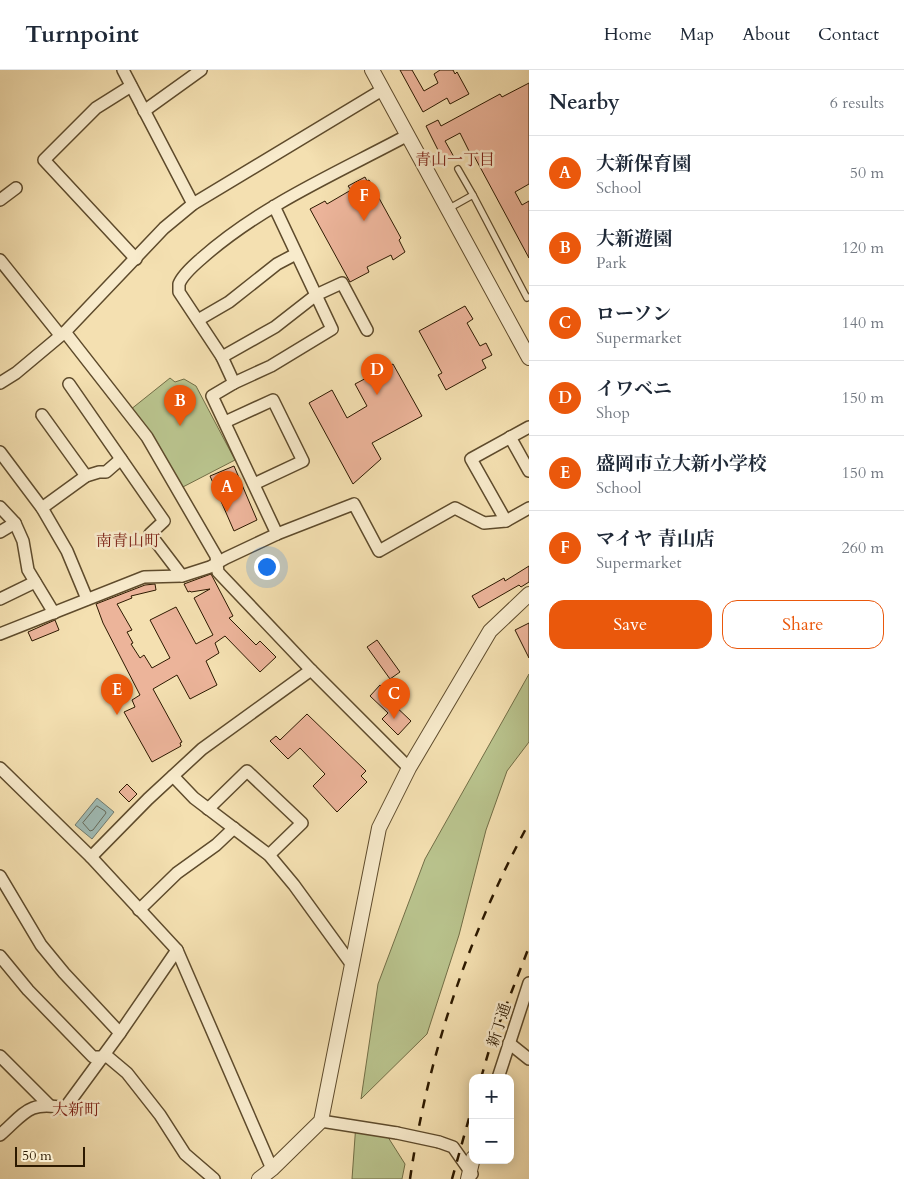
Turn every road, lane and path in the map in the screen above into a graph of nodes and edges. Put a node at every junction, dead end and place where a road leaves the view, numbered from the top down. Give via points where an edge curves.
1 (123, 70) edge
2 (201, 70) edge
3 (372, 70) edge
4 (131, 86) junction
5 (382, 90) junction
6 (144, 111) junction
7 (408, 136) junction
8 (458, 168) dead end
9 (16, 188) dead end
10 (473, 195) junction
11 (0, 200) edge
12 (193, 204) junction
13 (274, 206) junction
14 (448, 209) junction
15 (296, 254) junction
16 (136, 259) junction
17 (0, 260) edge
18 (316, 295) junction
19 (529, 297) edge
20 (198, 320) junction
21 (367, 330) dead end
22 (63, 334) junction
23 (222, 357) junction
24 (529, 358) edge
25 (0, 383) edge
26 (234, 383) junction
27 (69, 384) dead end
28 (42, 416) dead end
29 (225, 422) junction
30 (529, 427) edge
31 (510, 438) junction
32 (0, 452) edge
33 (121, 459) junction
34 (529, 471) edge
35 (86, 476) junction
36 (254, 484) junction
37 (0, 507) edge
38 (42, 508) junction
39 (529, 508) edge
40 (506, 521) junction
41 (15, 524) junction
42 (0, 532) edge
43 (277, 534) junction
44 (218, 564) junction
45 (182, 576) junction
46 (35, 582) junction
47 (529, 594) edge
48 (0, 599) edge
49 (87, 600) junction
50 (54, 613) junction
51 (0, 634) edge
52 (311, 670) junction
53 (0, 768) edge
54 (409, 768) junction
55 (173, 776) junction
56 (208, 809) junction
57 (234, 828) junction
58 (269, 855) junction
59 (91, 857) junction
60 (0, 876) edge
61 (139, 910) junction
62 (177, 950) junction
63 (0, 956) edge
64 (352, 965) junction
65 (529, 983) edge
66 (120, 1033) junction
67 (509, 1043) junction
68 (0, 1056) edge
69 (529, 1058) edge
70 (101, 1059) junction
71 (499, 1074) edge
72 (49, 1105) junction
73 (321, 1121) junction
74 (0, 1135) edge
75 (272, 1169) junction
76 (471, 1171) edge
77 (214, 1179) edge
78 (260, 1179) edge

1 - 4 street
2 - 6 street
3 - 5 street
4 - 6 street
4 - 16 street via 96,108 44,160
5 - 7 street
5 - 12 street
6 - 12 street
7 - 13 street
7 - 14 street
8 - 10 lane
9 - 11 street
10 - 14 lane
10 - 19 lane
12 - 16 street via 164,228
13 - 15 street
13 - 20 street via 220,243 193,266 179,284 179,292
14 - 24 street
15 - 18 street
15 - 20 street
16 - 22 street
17 - 22 street
18 - 21 street via 342,283
18 - 23 street via 275,328
18 - 26 street via 332,329 271,366
20 - 23 street
22 - 25 street
22 - 44 street via 147,436
23 - 26 street
26 - 29 street via 212,396
27 - 33 street
28 - 35 street
29 - 36 street
29 - 36 street via 273,400 303,461
30 - 31 street
31 - 34 street
31 - 40 street via 471,459
32 - 38 street
33 - 35 street via 106,472
33 - 45 street via 164,521 150,534
35 - 38 street
36 - 43 street
37 - 41 street
38 - 49 street via 68,551
39 - 40 street
40 - 43 street via 484,523 455,508 379,551 354,504
41 - 42 street
41 - 46 street via 23,541 28,570
43 - 44 street
44 - 45 street
44 - 52 street via 218,572
45 - 49 street via 144,577
46 - 48 street
46 - 50 street
47 - 54 street via 490,631
49 - 50 street
50 - 51 street
52 - 54 street
52 - 55 street via 202,749
53 - 59 street
54 - 64 street via 379,828
55 - 56 street
55 - 59 street
56 - 57 street
56 - 58 street via 247,771 302,823
57 - 58 street
57 - 61 street via 177,873
58 - 64 street
59 - 61 street
60 - 66 street via 41,944
61 - 62 street
62 - 66 street
62 - 75 street
63 - 70 street via 93,1057
64 - 73 street
65 - 67 street, 新丁通
66 - 70 street
67 - 69 street
67 - 71 street, 新丁通
68 - 72 street
70 - 72 street via 65,1108
70 - 77 street via 108,1058 127,1074 160,1115 184,1154
72 - 74 street via 31,1107
73 - 75 street
73 - 76 street, bridge via 439,1142 453,1147
75 - 78 street

